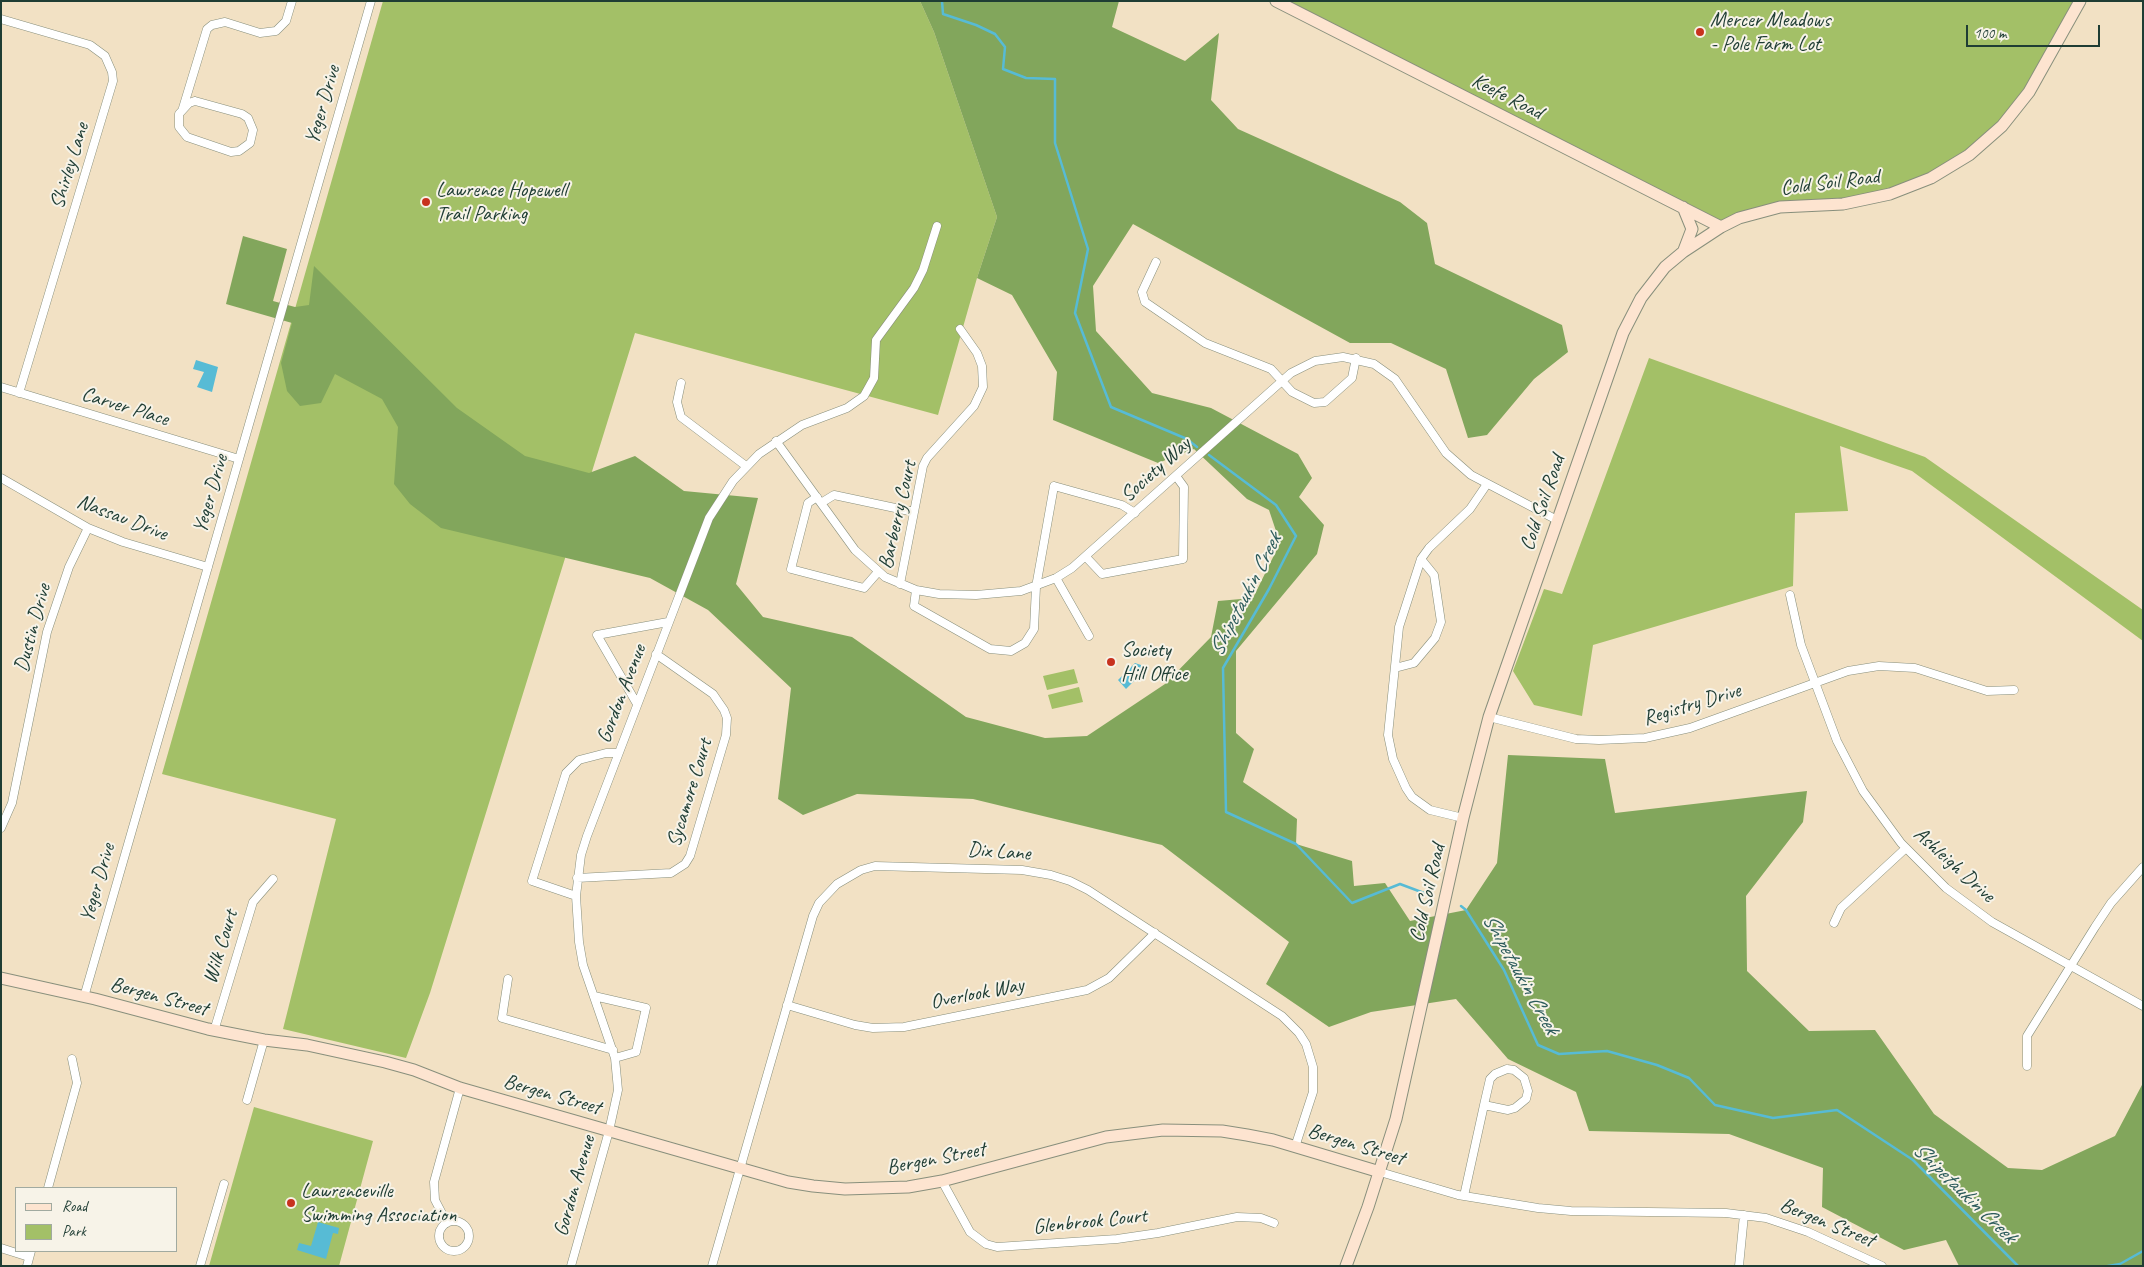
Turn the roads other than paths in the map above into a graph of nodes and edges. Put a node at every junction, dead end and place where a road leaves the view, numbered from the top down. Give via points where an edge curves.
1 (292, 1) edge
2 (371, 1) edge
3 (1276, 1) edge
4 (2080, 1) edge
5 (1, 19) edge
6 (183, 108) junction
7 (1683, 207) junction
8 (937, 226) dead end
9 (1721, 227) junction
10 (1683, 252) junction
11 (1156, 262) dead end
12 (960, 329) dead end
13 (1356, 358) junction
14 (1282, 381) junction
15 (681, 383) dead end
16 (1, 387) edge
17 (19, 393) junction
18 (776, 441) junction
19 (239, 459) junction
20 (746, 466) junction
21 (1176, 476) junction
22 (1, 478) edge
23 (1487, 484) junction
24 (819, 500) junction
25 (914, 512) junction
26 (1135, 513) junction
27 (1557, 520) junction
28 (88, 528) junction
29 (1086, 557) junction
30 (1422, 559) junction
31 (208, 567) junction
32 (878, 572) junction
33 (1056, 578) junction
34 (900, 584) junction
35 (1036, 587) junction
36 (916, 590) junction
37 (1790, 595) dead end
38 (668, 622) junction
39 (1089, 636) dead end
40 (656, 654) junction
41 (1395, 668) junction
42 (1814, 683) junction
43 (2014, 690) dead end
44 (637, 704) junction
45 (1489, 717) junction
46 (618, 753) junction
47 (1463, 818) junction
48 (1, 828) edge
49 (1906, 848) junction
50 (2143, 868) edge
51 (578, 878) junction
52 (273, 879) dead end
53 (576, 896) junction
54 (1834, 923) dead end
55 (1155, 933) junction
56 (2071, 967) junction
57 (1, 978) edge
58 (508, 979) dead end
59 (594, 996) junction
60 (84, 997) junction
61 (787, 1005) junction
62 (2143, 1006) edge
63 (214, 1030) junction
64 (264, 1040) junction
65 (613, 1050) junction
66 (615, 1058) junction
67 (72, 1059) dead end
68 (2026, 1066) dead end
69 (460, 1088) junction
70 (247, 1100) dead end
71 (1484, 1106) junction
72 (610, 1131) junction
73 (1296, 1147) junction
74 (740, 1168) junction
75 (1380, 1172) junction
76 (942, 1181) junction
77 (224, 1184) dead end
78 (48, 1187) edge
79 (1464, 1196) junction
80 (1744, 1214) junction
81 (447, 1223) junction
82 (1274, 1223) dead end
83 (1, 1248) edge
84 (15, 1251) edge
85 (30, 1254) edge
86 (27, 1266) edge
87 (200, 1266) edge
88 (570, 1266) edge
89 (712, 1266) edge
90 (1346, 1266) edge
91 (1739, 1266) edge
92 (1882, 1266) edge

1 - 6 street via 286,21 276,32 260,33 225,22 207,29
2 - 19 street, Yeger Drive
3 - 7 street, Keefe Road
4 - 9 street, Cold Soil Road via 2029,92 2016,109 1986,141 1950,168 1890,194 1843,204 1780,208 1753,214
5 - 17 street, Shirley Lane via 90,45 105,56 113,81
6 - 6 street via 178,120 187,137 231,152 250,143 252,124 242,114 202,102 189,103
7 - 9 street, Keefe Road
7 - 10 street via 1692,229
8 - 18 street, Gordon Avenue via 914,288 876,340 874,378 864,396 856,404 802,425
9 - 10 street, Cold Soil Road
10 - 27 street, Cold Soil Road via 1651,283 1630,316
11 - 14 street via 1142,292 1145,302 1205,343 1271,369
12 - 25 street, Barberry Court via 977,353 982,366 983,387 974,406 927,458
13 - 14 street, Society Way via 1315,361
13 - 14 street via 1352,378 1320,404 1292,392
13 - 23 street, Society Way via 1374,364 1395,378 1446,453
14 - 21 street, Society Way
15 - 20 street via 676,402 681,417
16 - 17 street, Carver Place
17 - 19 street, Carver Place
18 - 20 street, Gordon Avenue
18 - 24 street, Society Way
19 - 31 street, Yeger Drive
20 - 38 street, Gordon Avenue via 709,518
21 - 26 street, Society Way
21 - 29 street via 1184,487 1183,559 1102,574
22 - 28 street, Nassau Drive
23 - 27 street, Society Way
23 - 30 street via 1470,509 1429,548
24 - 25 street via 834,494
24 - 32 street, Society Way via 855,550
24 - 32 street via 808,503 791,569 864,588
25 - 34 street, Barberry Court
26 - 29 street, Society Way
26 - 35 street via 1122,505 1054,486
27 - 45 street, Cold Soil Road
28 - 31 street, Nassau Drive
28 - 48 street, Dustin Drive via 69,567 47,632 12,803
29 - 33 street, Society Way
30 - 41 street via 1399,627
30 - 41 street via 1434,575 1441,622 1435,638 1414,663
31 - 60 street, Yeger Drive
32 - 34 street, Society Way
33 - 35 street, Society Way
33 - 39 street
34 - 36 street, Society Way
35 - 36 street, Society Way via 976,594
35 - 36 street via 1034,629 1030,637 1019,648 1003,652 990,649 914,606
37 - 42 street, Ashleigh Drive via 1801,645
38 - 40 street, Gordon Avenue
38 - 44 street via 597,635
40 - 44 street, Gordon Avenue
40 - 51 street, Sycamore Court via 713,694 727,718 726,735 690,856 685,864 671,873
41 - 47 street via 1388,734 1395,766 1406,788 1420,803 1440,813
42 - 43 street, Registry Drive via 1863,668 1897,666 1932,672 1987,691
42 - 45 street, Registry Drive via 1690,728 1645,738 1576,738
42 - 49 street, Ashleigh Drive via 1854,774 1883,820
44 - 46 street, Gordon Avenue
45 - 47 street, Cold Soil Road
46 - 51 street, Gordon Avenue via 587,836
46 - 53 street via 579,760 566,773 532,881
47 - 75 street, Cold Soil Road via 1396,1117
49 - 54 street via 1841,908
49 - 56 street, Ashleigh Drive via 1925,869 1968,905
50 - 56 street via 2111,904
51 - 53 street, Gordon Avenue
52 - 63 street, Wilk Court via 253,902
53 - 59 street, Gordon Avenue via 579,942
55 - 61 street, Overlook Way via 1109,978 1087,990 904,1027 855,1025
55 - 61 street, Dix Lane via 1088,890 1051,875 1022,870 875,866 848,876 819,903
55 - 73 street, Dix Lane via 1282,1016 1299,1033 1310,1055 1314,1079
56 - 62 street, Ashleigh Drive
56 - 68 street via 2027,1036
57 - 60 street, Bergen Street
58 - 65 street via 502,1018
59 - 65 street, Gordon Avenue
59 - 66 street via 646,1008 636,1052
60 - 63 street, Bergen Street
61 - 74 street, Dix Lane
63 - 64 street, Bergen Street
64 - 69 street, Bergen Street via 306,1045 386,1062
64 - 70 street
65 - 66 street, Gordon Avenue
66 - 72 street, Gordon Avenue via 618,1090
67 - 78 street via 77,1083
69 - 72 street, Bergen Street
69 - 81 street via 434,1182 435,1200
71 - 71 street via 1488,1086 1495,1074 1507,1069 1524,1078 1528,1091 1521,1104 1508,1110
71 - 79 street
72 - 74 street, Bergen Street
72 - 88 street, Gordon Avenue
73 - 75 street, Bergen Street
73 - 76 street, Bergen Street via 1222,1131 1146,1131 1106,1138
74 - 76 street, Bergen Street via 788,1182 845,1190 908,1187
74 - 89 street, Dix Lane
75 - 79 street, Bergen Street
75 - 90 street, Cold Soil Road
76 - 82 street, Glenbrook Court via 970,1232 986,1244 997,1247 1117,1239 1237,1217 1261,1218
77 - 87 street
79 - 80 street, Bergen Street via 1571,1211
80 - 91 street
80 - 92 street, Bergen Street via 1786,1224
81 - 81 street via 457,1221 469,1231 469,1241 463,1250 452,1252 440,1243 440,1230
83 - 84 street
85 - 86 street

